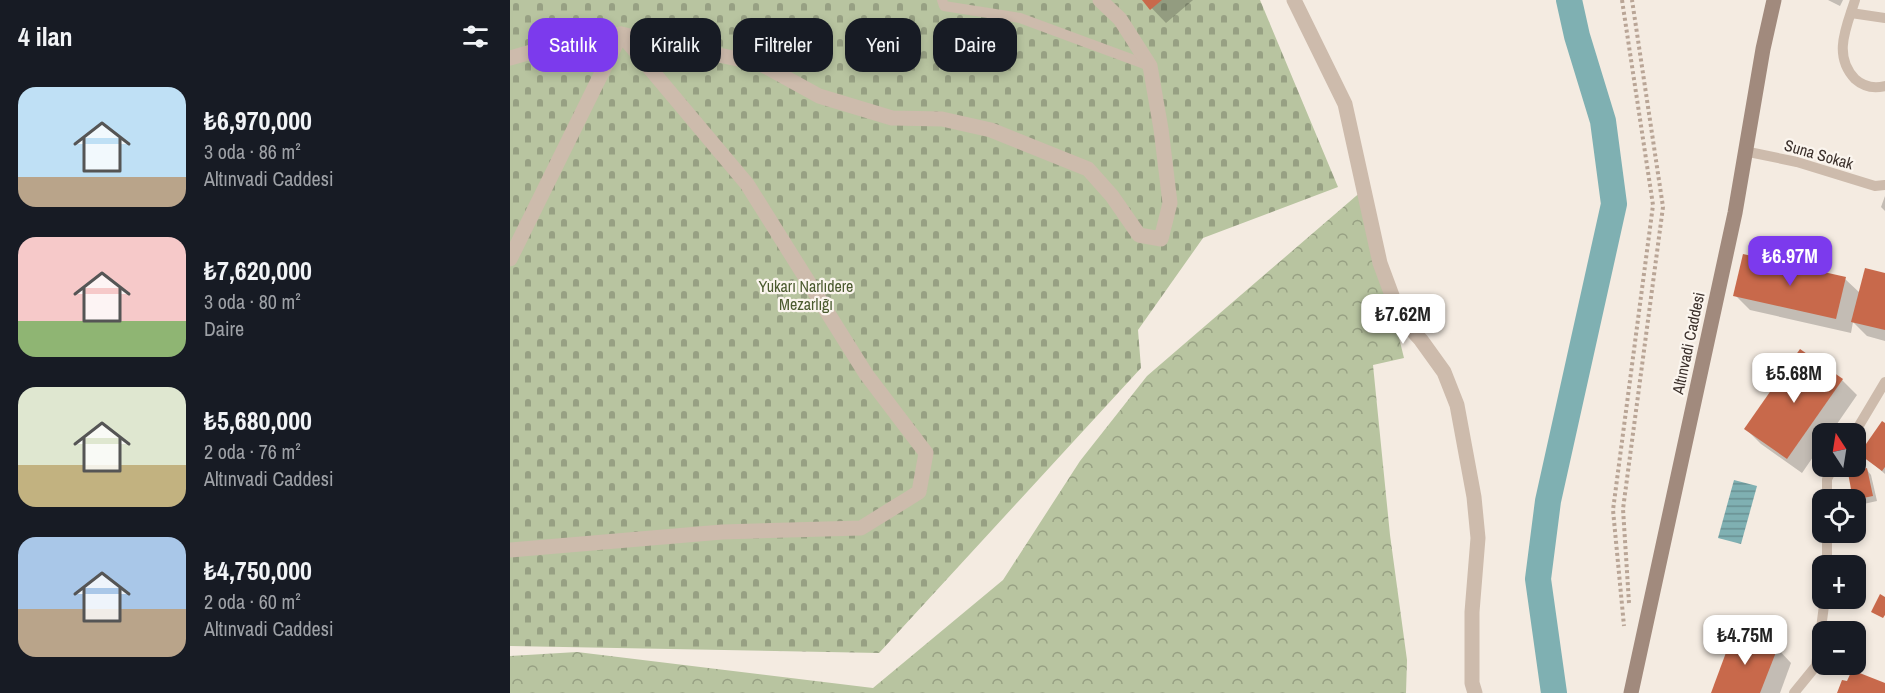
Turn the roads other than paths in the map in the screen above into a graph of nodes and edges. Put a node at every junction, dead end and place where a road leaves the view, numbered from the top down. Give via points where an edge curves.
1 (942, 0) edge
2 (1100, 0) edge
3 (1294, 0) edge
4 (1774, 0) edge
5 (1855, 0) edge
6 (1851, 13) junction
7 (1885, 18) edge
8 (621, 34) junction
9 (510, 58) edge
10 (1150, 66) junction
11 (1885, 86) edge
12 (1744, 150) junction
13 (1885, 185) edge
14 (510, 259) edge
15 (1885, 382) edge
16 (1861, 423) edge
17 (510, 550) edge
18 (1824, 609) edge
19 (1475, 693) edge
20 (1631, 693) edge
21 (1794, 693) edge

1 - 10 lane via 944,6 1020,18
2 - 10 street via 1120,19
3 - 19 street via 1345,104 1380,263 1400,317 1444,372 1456,405 1478,538 1472,612
4 - 12 street, Altınvadi Caddesi
5 - 6 lane
6 - 7 lane
6 - 11 lane via 1842,38 1850,74 1864,86
8 - 9 street via 559,44
8 - 10 street via 761,64 819,96 892,118 942,119 1001,134 1088,169 1139,235 1161,239 1170,203
8 - 14 street
8 - 17 street via 747,184 866,374 926,453 919,492 861,528 722,532
12 - 13 lane, Suna Sokak via 1875,186
12 - 20 street, Altınvadi Caddesi via 1735,213
15 - 16 lane
18 - 21 lane via 1816,666

